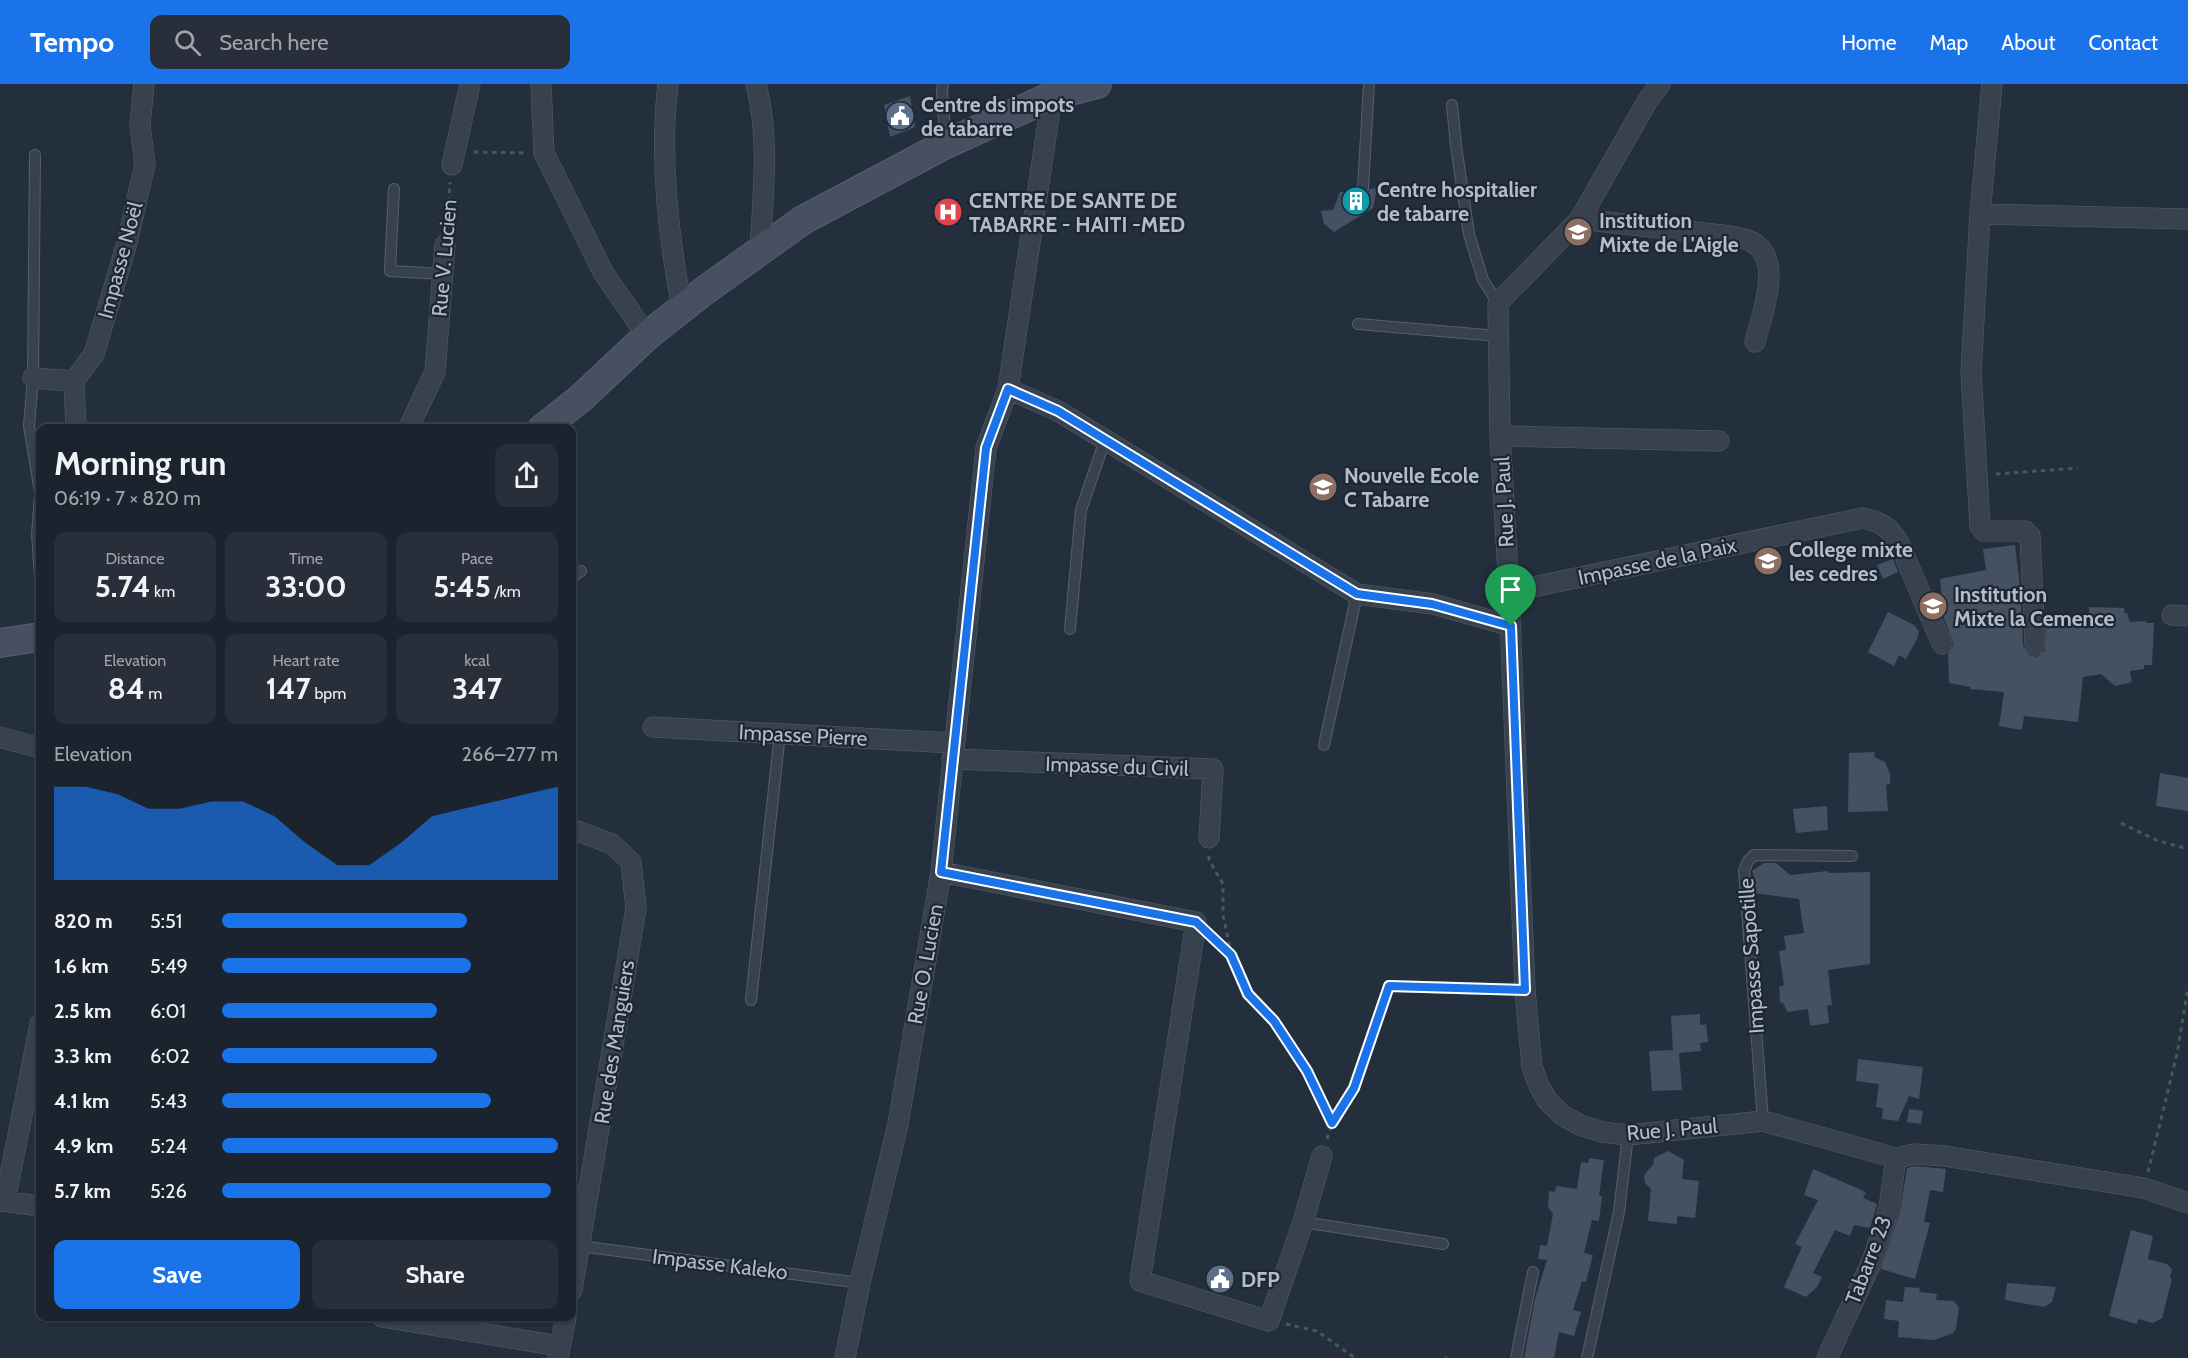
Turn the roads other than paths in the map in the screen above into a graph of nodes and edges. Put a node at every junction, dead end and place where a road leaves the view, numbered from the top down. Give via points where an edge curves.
1 (144, 84) edge
2 (470, 84) edge
3 (541, 84) edge
4 (668, 84) edge
5 (756, 84) edge
6 (943, 84) edge
7 (1097, 84) edge
8 (1369, 84) edge
9 (1660, 84) edge
10 (1992, 84) edge
11 (1052, 96) junction
12 (1452, 105) dead end
13 (946, 144) junction
14 (35, 155) dead end
15 (453, 159) road end
16 (1363, 188) dead end
17 (394, 189) dead end
18 (1980, 214) junction
19 (1580, 219) junction
20 (2188, 219) edge
21 (446, 244) road end
22 (760, 250) junction
23 (443, 274) junction
24 (1498, 303) junction
25 (682, 308) junction
26 (1358, 324) dead end
27 (647, 336) junction
28 (1498, 336) junction
29 (1755, 342) dead end
30 (33, 378) junction
31 (74, 381) junction
32 (1008, 389) junction
33 (76, 424) edge
34 (410, 424) edge
35 (548, 424) edge
36 (1500, 436) junction
37 (1105, 440) junction
38 (1719, 441) dead end
39 (36, 469) edge
40 (1509, 591) junction
41 (1357, 594) junction
42 (1511, 626) junction
43 (1070, 629) dead end
44 (36, 638) edge
45 (0, 643) edge
46 (1941, 644) dead end
47 (2035, 645) dead end
48 (653, 727) dead end
49 (780, 733) junction
50 (0, 737) edge
51 (1324, 745) dead end
52 (36, 747) edge
53 (953, 751) junction
54 (576, 830) edge
55 (1209, 838) road end
56 (1852, 856) dead end
57 (941, 872) junction
58 (1389, 986) road end
59 (1525, 990) junction
60 (751, 1000) dead end
61 (36, 1043) edge
62 (1763, 1121) junction
63 (1628, 1135) junction
64 (1322, 1156) road end
65 (1896, 1158) junction
66 (3, 1201) edge
67 (2188, 1203) edge
68 (36, 1205) edge
69 (1303, 1222) junction
70 (1443, 1244) dead end
71 (580, 1246) junction
72 (576, 1268) edge
73 (1533, 1272) dead end
74 (860, 1282) junction
75 (402, 1321) edge
76 (565, 1321) edge
77 (559, 1352) edge
78 (846, 1358) edge
79 (1516, 1358) edge
80 (1587, 1358) edge
81 (1827, 1358) edge

1 - 31 street, Impasse Noël via 140,125 145,164 127,243 94,354
2 - 15 street
3 - 27 street via 544,153 603,272
4 - 25 street via 665,171 672,255
5 - 22 street via 765,145
6 - 13 lane
7 - 11 main road
8 - 16 lane
9 - 19 street
10 - 18 street
11 - 13 main road
11 - 32 street, Rue O. Lucien
12 - 24 lane via 1469,234 1483,280
13 - 22 main road via 803,220
14 - 30 lane
17 - 23 lane via 390,271
18 - 20 street
18 - 47 street via 1971,372 1981,529 2025,531 2030,536
19 - 24 street
19 - 29 street via 1750,241 1768,262 1770,279
21 - 23 street, Rue V. Lucien
22 - 25 main road
23 - 34 street, Rue V. Lucien via 435,372
24 - 28 street, Rue J. Paul
25 - 27 main road
26 - 28 lane
27 - 35 main road
28 - 36 street, Rue J. Paul
30 - 31 street
30 - 39 lane via 29,426
31 - 33 street
32 - 37 street via 1058,411
32 - 53 street, Rue O. Lucien via 986,448
36 - 38 street
36 - 40 street, Rue J. Paul
37 - 41 street
37 - 43 lane via 1081,510
40 - 42 street, Rue J. Paul
40 - 46 street, Impasse de la Paix via 1863,518 1878,521 1891,530
41 - 42 street via 1432,604
41 - 51 lane
42 - 59 street, Rue J. Paul
44 - 45 main road
48 - 49 street, Impasse Pierre
49 - 53 street, Impasse Pierre
49 - 60 lane
50 - 52 street
53 - 55 street, Impasse du Civil via 1213,770
53 - 57 street, Rue O. Lucien
54 - 71 street, Rue des Manguiers via 612,844 631,862 636,908
56 - 62 lane, Impasse Sapotille via 1754,855 1744,871
57 - 69 street via 1196,922 1140,1281 1269,1321
57 - 74 street, Rue O. Lucien via 898,1124
58 - 59 lane
59 - 63 street, Rue J. Paul via 1532,1067 1547,1100 1580,1125
61 - 66 street
62 - 63 street, Rue J. Paul
62 - 65 street, Rue J. Paul
63 - 80 lane via 1619,1212
64 - 69 street
65 - 67 street, Rue J. Paul via 1914,1154 1944,1156 2144,1188
65 - 81 street, Tabarre 23 via 1888,1208 1873,1259
66 - 68 street
69 - 70 lane
71 - 72 street, Rue des Manguiers
71 - 74 lane, Impasse Kaleko
73 - 79 lane
74 - 78 street, Rue O. Lucien
75 - 77 street
76 - 77 street

